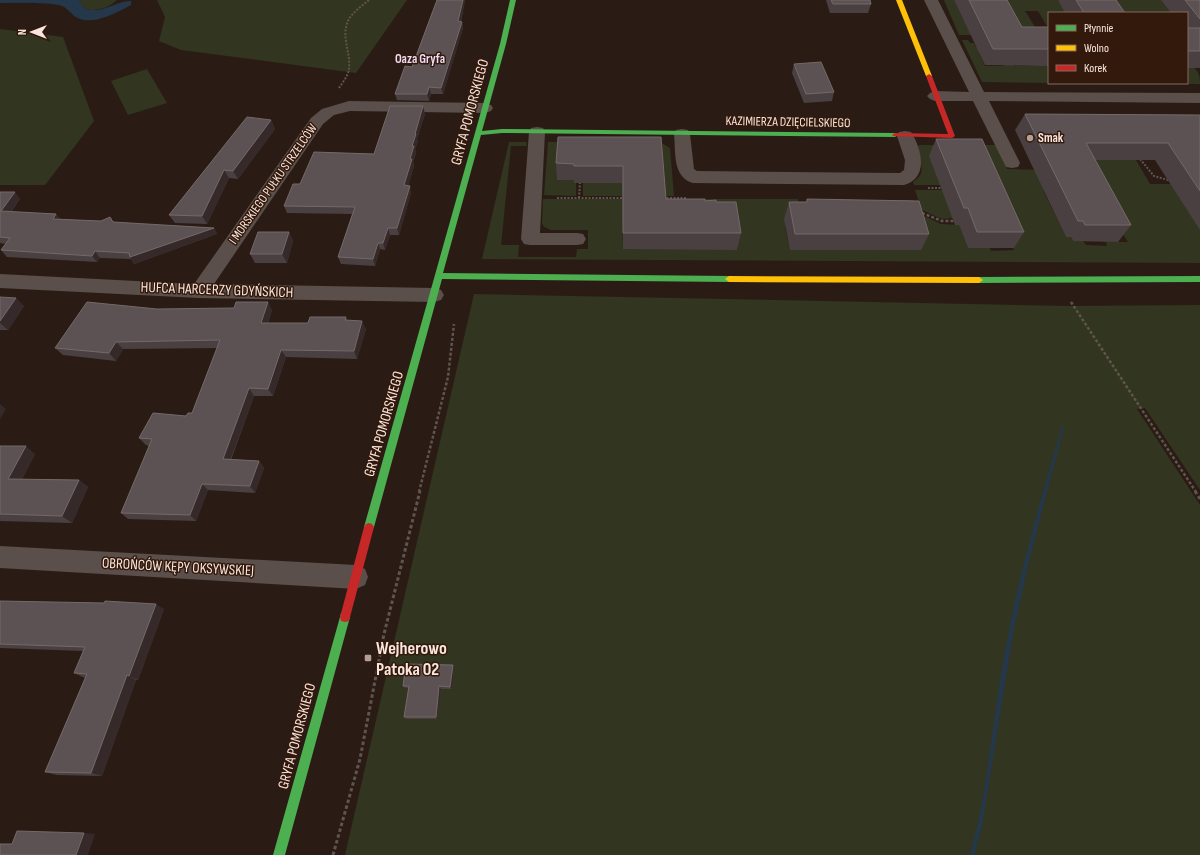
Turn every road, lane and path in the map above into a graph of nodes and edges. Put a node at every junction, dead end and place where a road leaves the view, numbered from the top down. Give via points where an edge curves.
1 (369, 0) edge
2 (513, 0) edge
3 (899, 0) edge
4 (931, 0) edge
5 (935, 96) junction
6 (978, 96) junction
7 (1200, 98) edge
8 (486, 108) junction
9 (339, 109) junction
10 (537, 132) junction
11 (479, 133) junction
12 (682, 134) junction
13 (905, 136) junction
14 (1138, 157) edge
15 (1012, 163) dead end
16 (1168, 180) dead end
17 (580, 183) edge
18 (579, 198) dead end
19 (920, 212) edge
20 (954, 221) dead end
21 (577, 239) dead end
22 (439, 276) junction
23 (1200, 279) edge
24 (0, 281) edge
25 (199, 291) junction
26 (434, 296) junction
27 (1068, 298) dead end
28 (455, 319) dead end
29 (1200, 499) edge
30 (0, 557) edge
31 (356, 577) junction
32 (279, 855) edge
33 (333, 855) edge

1 - 9 path via 348,21 346,30 349,67 333,96 333,102
2 - 8 street, GRYFA POMORSKIEGO
3 - 5 street, KAZIMIERZA DZIĘCIELSKIEGO
4 - 6 street
5 - 6 street
5 - 13 street, KAZIMIERZA DZIĘCIELSKIEGO via 952,136
6 - 7 street
6 - 15 street
8 - 9 street, I MORSKIEGO PUŁKU STRZELCÓW via 349,106
8 - 11 street, GRYFA POMORSKIEGO
9 - 25 street, I MORSKIEGO PUŁKU STRZELCÓW via 328,112 317,121
10 - 11 street, KAZIMIERZA DZIĘCIELSKIEGO
10 - 12 street, KAZIMIERZA DZIĘCIELSKIEGO
10 - 21 street via 530,239
11 - 22 street, GRYFA POMORSKIEGO
12 - 13 street, KAZIMIERZA DZIĘCIELSKIEGO
12 - 13 street via 686,171 694,177 904,179 914,171
14 - 16 path via 1152,176
17 - 18 path
19 - 20 path via 942,221
22 - 23 street via 857,280
22 - 26 street, GRYFA POMORSKIEGO
24 - 25 street, HUFCA HARCERZY GDYŃSKICH
25 - 26 street, HUFCA HARCERZY GDYŃSKICH
26 - 31 street, GRYFA POMORSKIEGO
27 - 29 path
28 - 33 path via 448,377 384,634 360,759
30 - 31 street, OBROŃCÓW KĘPY OKSYWSKIEJ
31 - 32 street, GRYFA POMORSKIEGO

